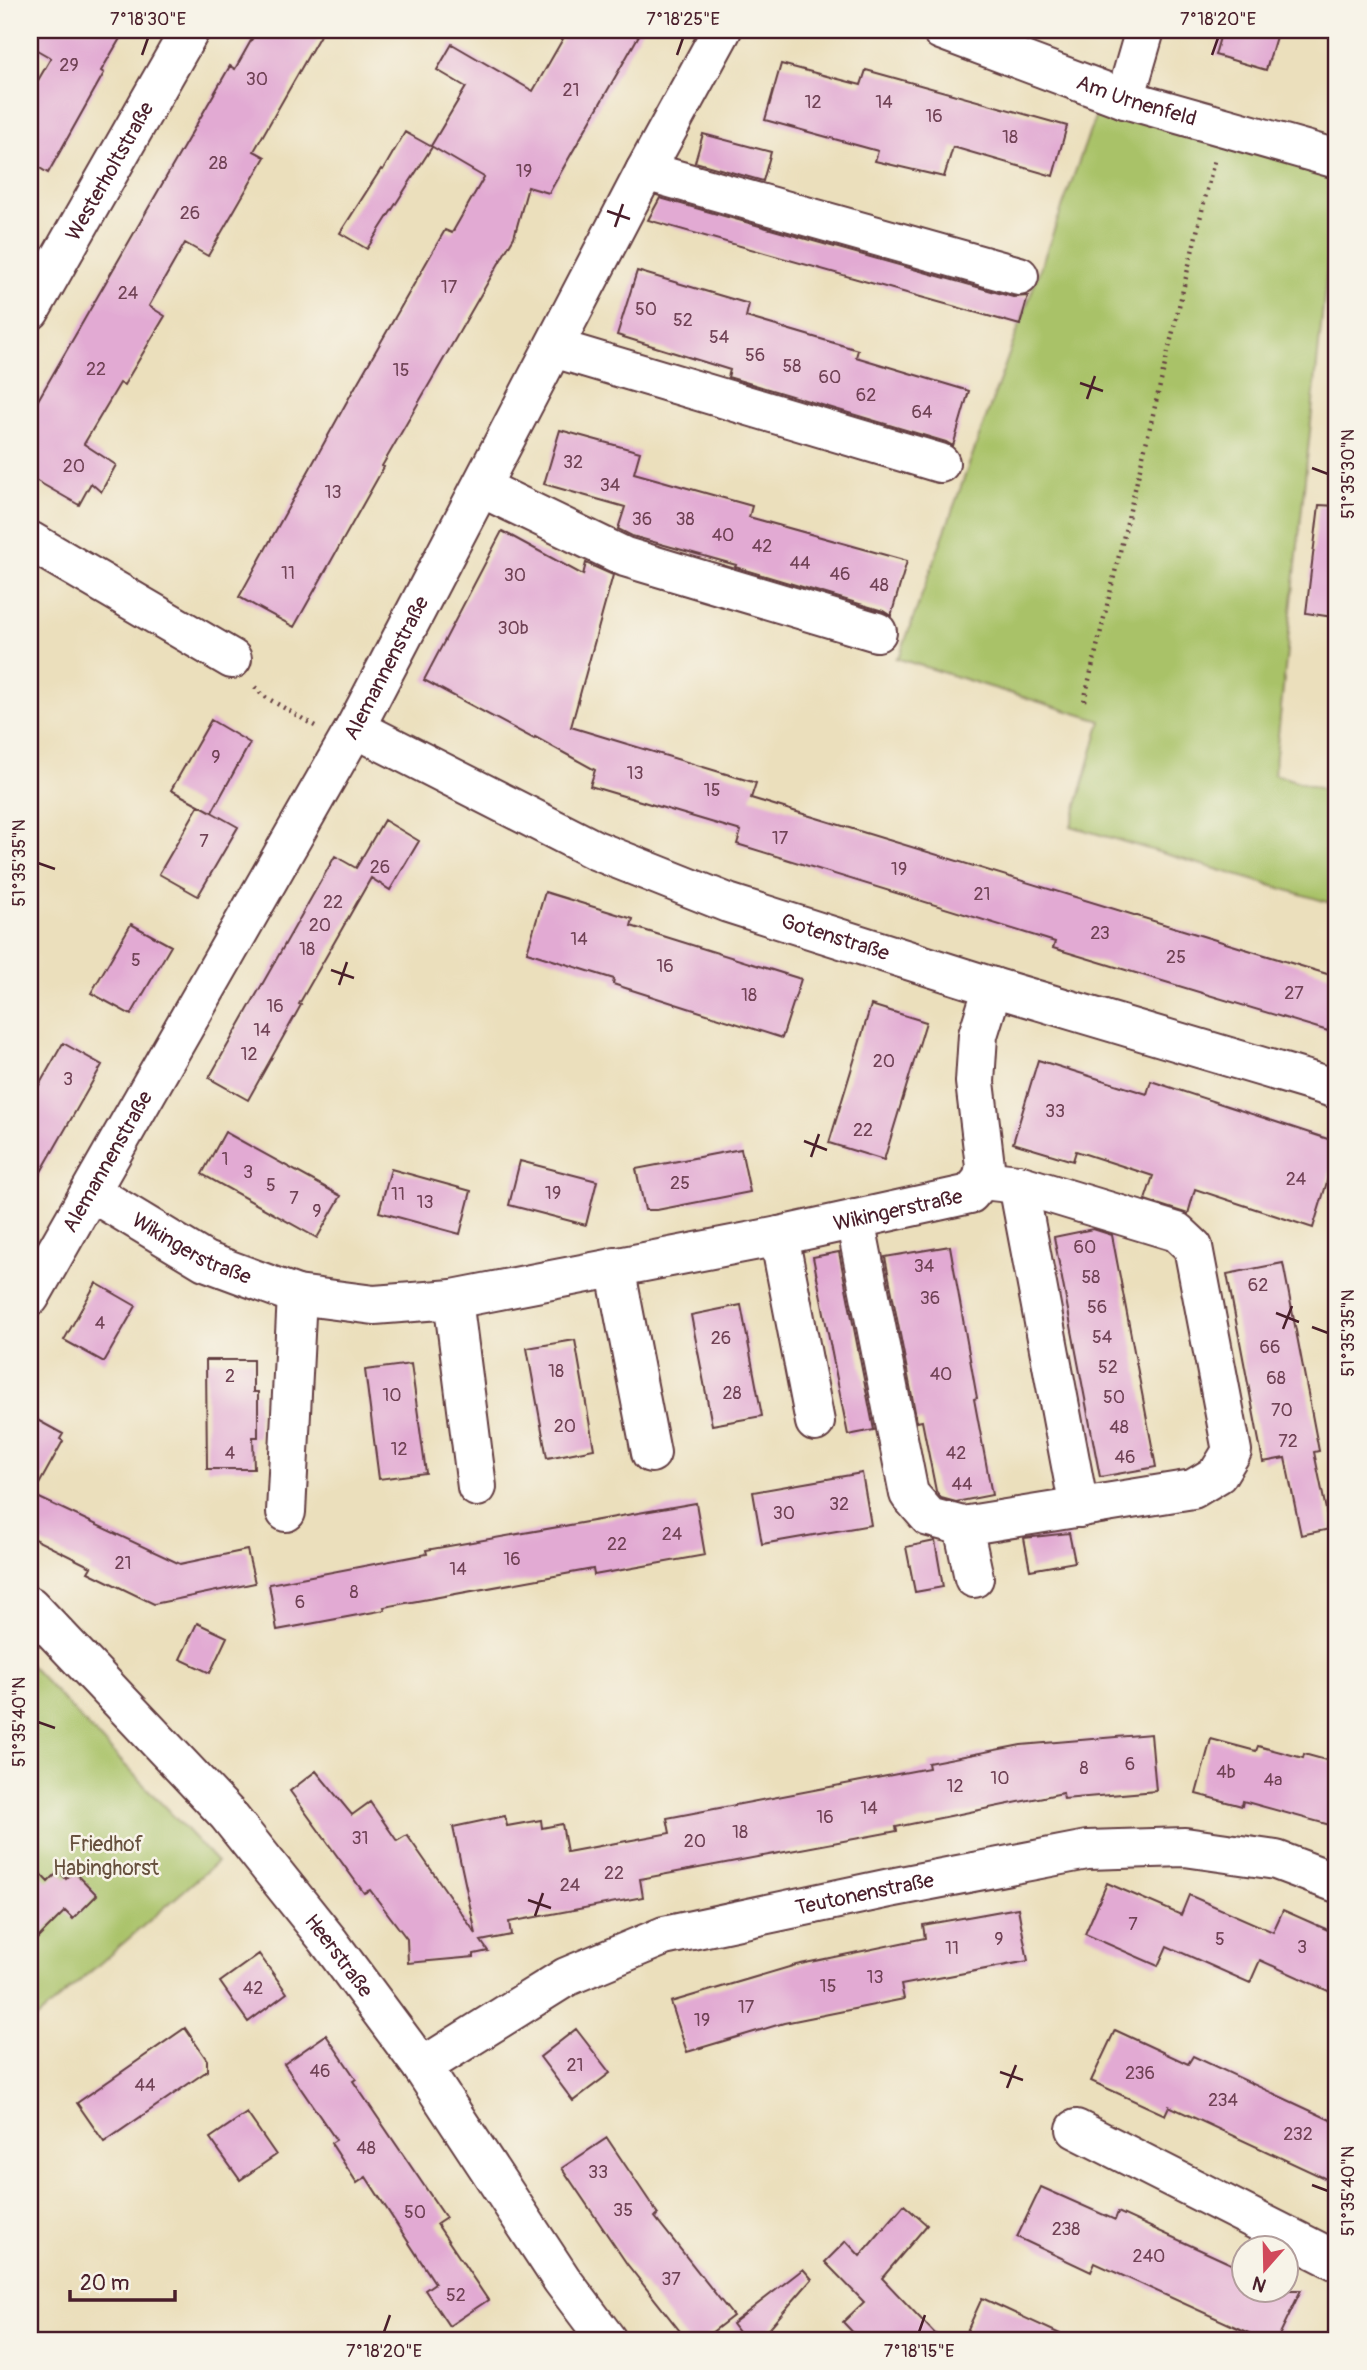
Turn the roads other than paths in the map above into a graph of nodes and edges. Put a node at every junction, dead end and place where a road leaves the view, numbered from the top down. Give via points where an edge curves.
1 (190, 30) edge
2 (722, 30) edge
3 (941, 30) edge
4 (1145, 30) edge
5 (1125, 99) junction
6 (1337, 159) edge
7 (645, 171) junction
8 (1019, 276) dead end
9 (30, 311) edge
10 (554, 348) junction
11 (940, 463) dead end
12 (482, 488) junction
13 (30, 541) edge
14 (877, 632) dead end
15 (232, 659) road end
16 (351, 736) junction
17 (993, 987) junction
18 (1337, 1090) edge
19 (1000, 1182) junction
20 (91, 1192) junction
21 (855, 1219) junction
22 (779, 1236) junction
23 (615, 1268) junction
24 (297, 1295) junction
25 (30, 1297) edge
26 (453, 1299) junction
27 (816, 1422) dead end
28 (651, 1453) dead end
29 (477, 1487) dead end
30 (1079, 1508) junction
31 (286, 1512) dead end
32 (963, 1527) junction
33 (974, 1578) dead end
34 (30, 1606) edge
35 (1337, 1883) edge
36 (422, 2067) junction
37 (1076, 2129) dead end
38 (1337, 2261) edge
39 (607, 2340) edge

1 - 9 street, Westerholtstraße
2 - 7 street, Alemannenstraße
3 - 5 street, Am Urnenfeld
4 - 5 street
5 - 6 street, Am Urnenfeld
7 - 8 street
7 - 10 street, Alemannenstraße
10 - 11 street
10 - 12 street, Alemannenstraße
12 - 14 street via 625,557
12 - 16 street, Alemannenstraße
13 - 15 street
16 - 17 street, Gotenstraße via 595,850 728,903
16 - 20 street, Alemannenstraße
17 - 18 street, Gotenstraße
17 - 19 street, Wikingerstraße via 978,1035 975,1082 985,1166
19 - 21 street, Wikingerstraße via 970,1194
19 - 30 street
19 - 30 street via 1177,1232 1192,1247 1232,1451 1218,1474 1193,1489
20 - 24 street, Wikingerstraße via 205,1261
20 - 25 street, Alemannenstraße
21 - 22 street, Wikingerstraße
21 - 32 street via 909,1494 929,1517
22 - 23 street, Wikingerstraße
22 - 27 street
23 - 26 street, Wikingerstraße
23 - 28 street
24 - 26 street, Wikingerstraße via 374,1305
24 - 31 street
26 - 29 street
30 - 32 street
32 - 33 street
34 - 36 street, Heerstraße via 227,1814
35 - 36 street, Teutonenstraße via 1276,1860 1185,1847 1087,1850 890,1888 664,1936 566,1977
36 - 39 street, Heerstraße via 562,2280
37 - 38 street

